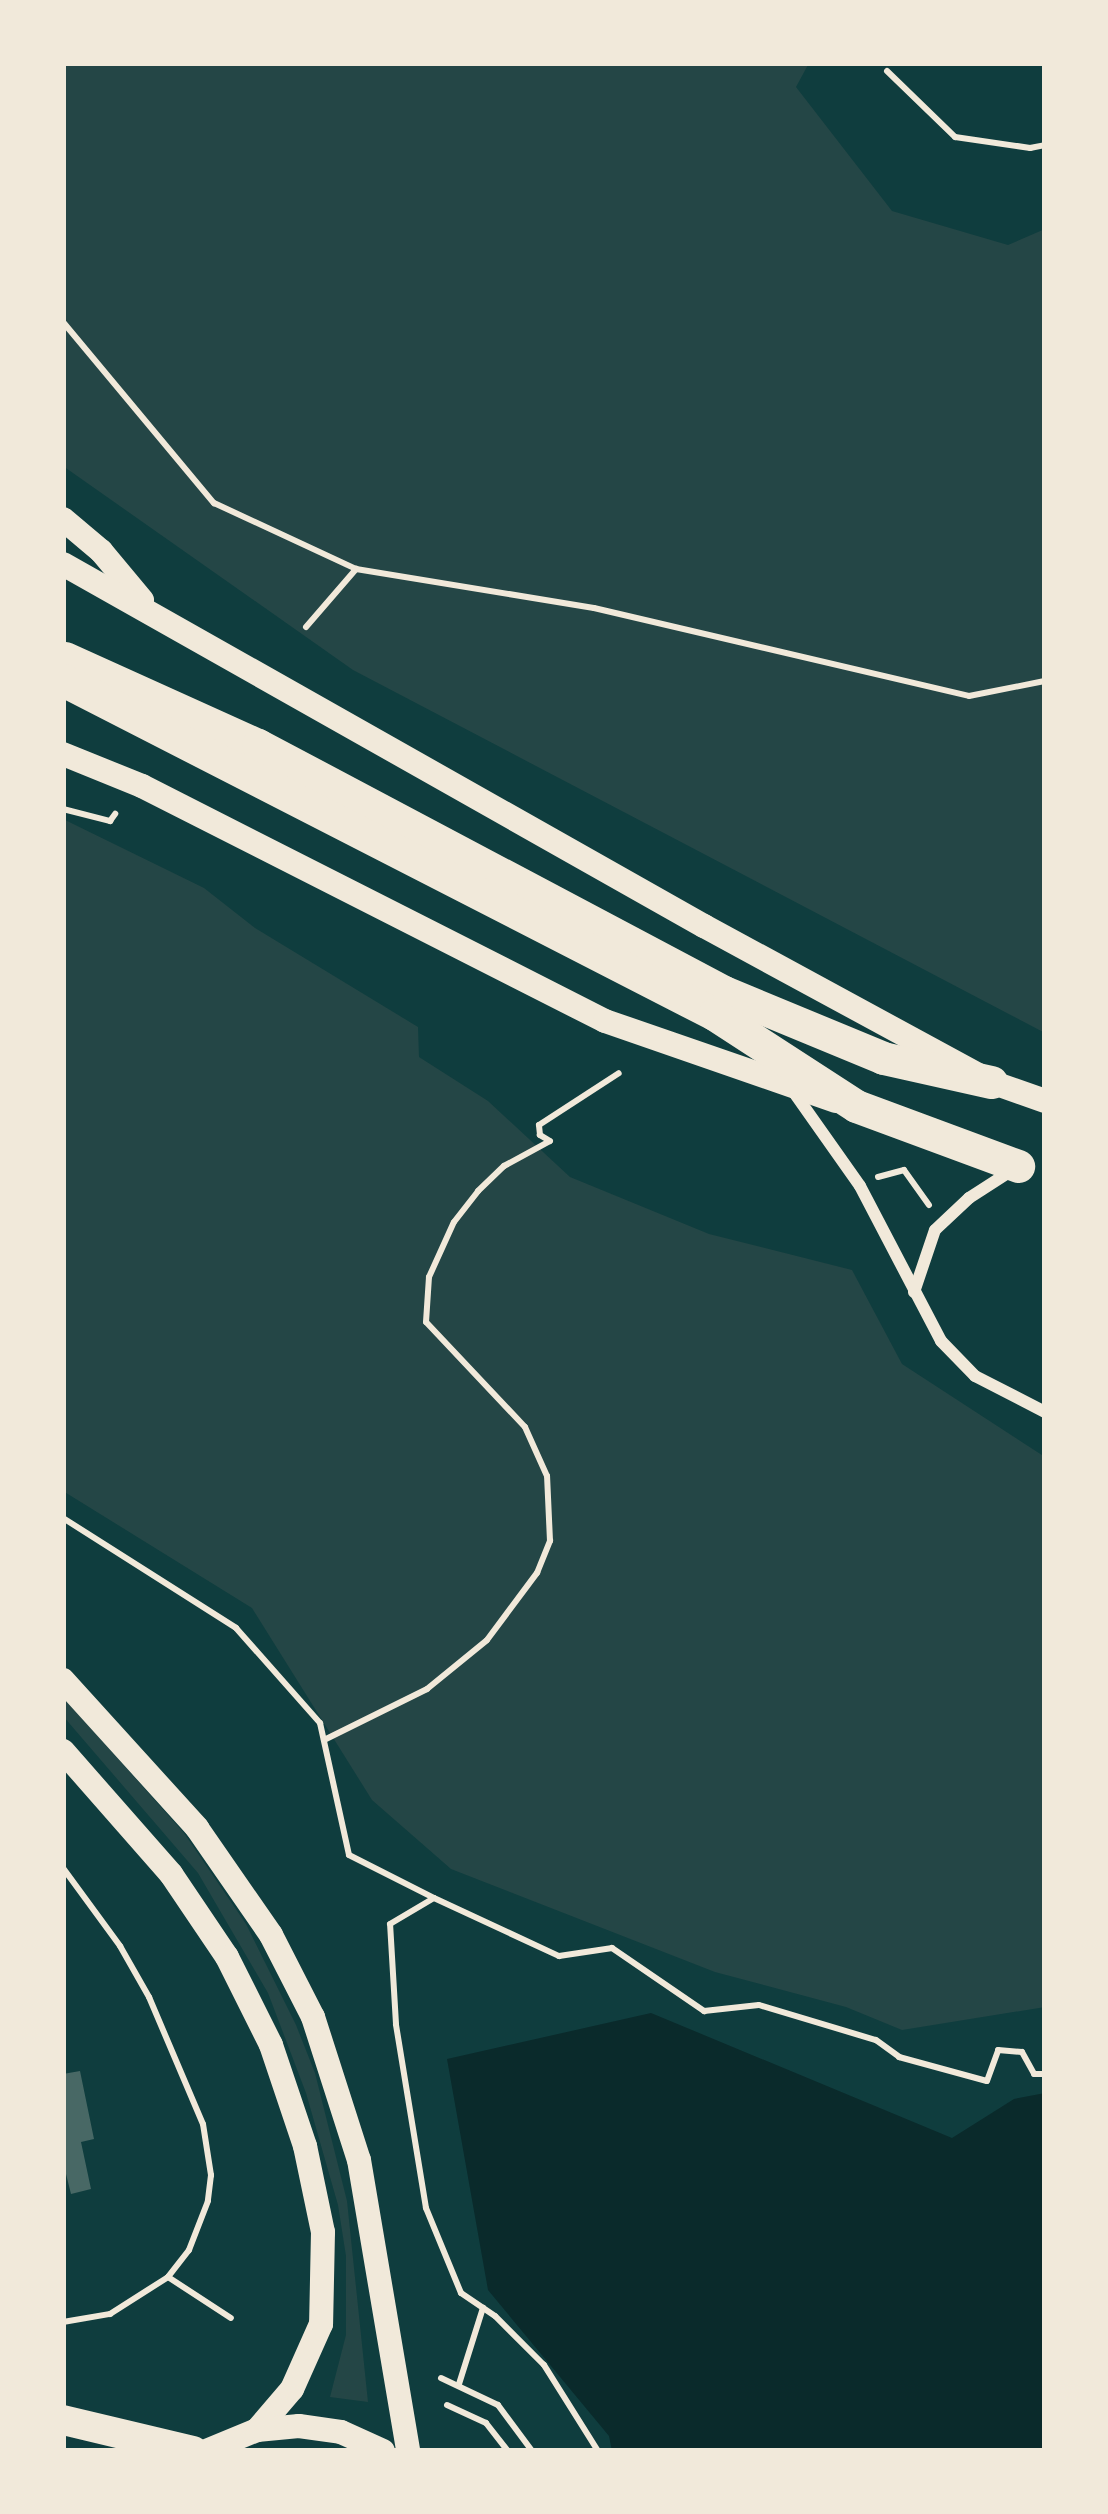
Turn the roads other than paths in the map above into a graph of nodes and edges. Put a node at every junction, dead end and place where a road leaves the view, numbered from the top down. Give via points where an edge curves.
1 (63, 518) edge
2 (63, 564) edge
3 (151, 611) junction
4 (63, 657) edge
5 (63, 680) edge
6 (63, 754) edge
7 (566, 922) junction
8 (991, 1082) junction
9 (792, 1089) junction
10 (1045, 1101) edge
11 (856, 1106) junction
12 (1031, 1169) edge
13 (914, 1293) junction
14 (1045, 1412) edge
15 (63, 1680) edge
16 (63, 1751) edge
17 (63, 2420) edge
18 (257, 2430) junction
19 (193, 2451) edge
20 (206, 2451) edge
21 (383, 2451) edge
22 (408, 2451) edge

1 - 3 main road
2 - 3 main road
3 - 8 main road
4 - 7 highway via 258,745
5 - 7 highway
6 - 9 main road via 160,795 540,992
7 - 8 highway via 834,1040
7 - 11 highway
8 - 10 main road
9 - 11 main road
9 - 13 street via 860,1186
11 - 12 highway
12 - 13 street via 969,1198 935,1230
13 - 14 street via 958,1361
15 - 22 main road via 231,1874 313,2018 359,2160
16 - 18 main road via 171,1874 227,1957 271,2045 305,2146 323,2232 321,2324 292,2389
17 - 19 main road
18 - 20 main road
18 - 21 main road via 341,2432

